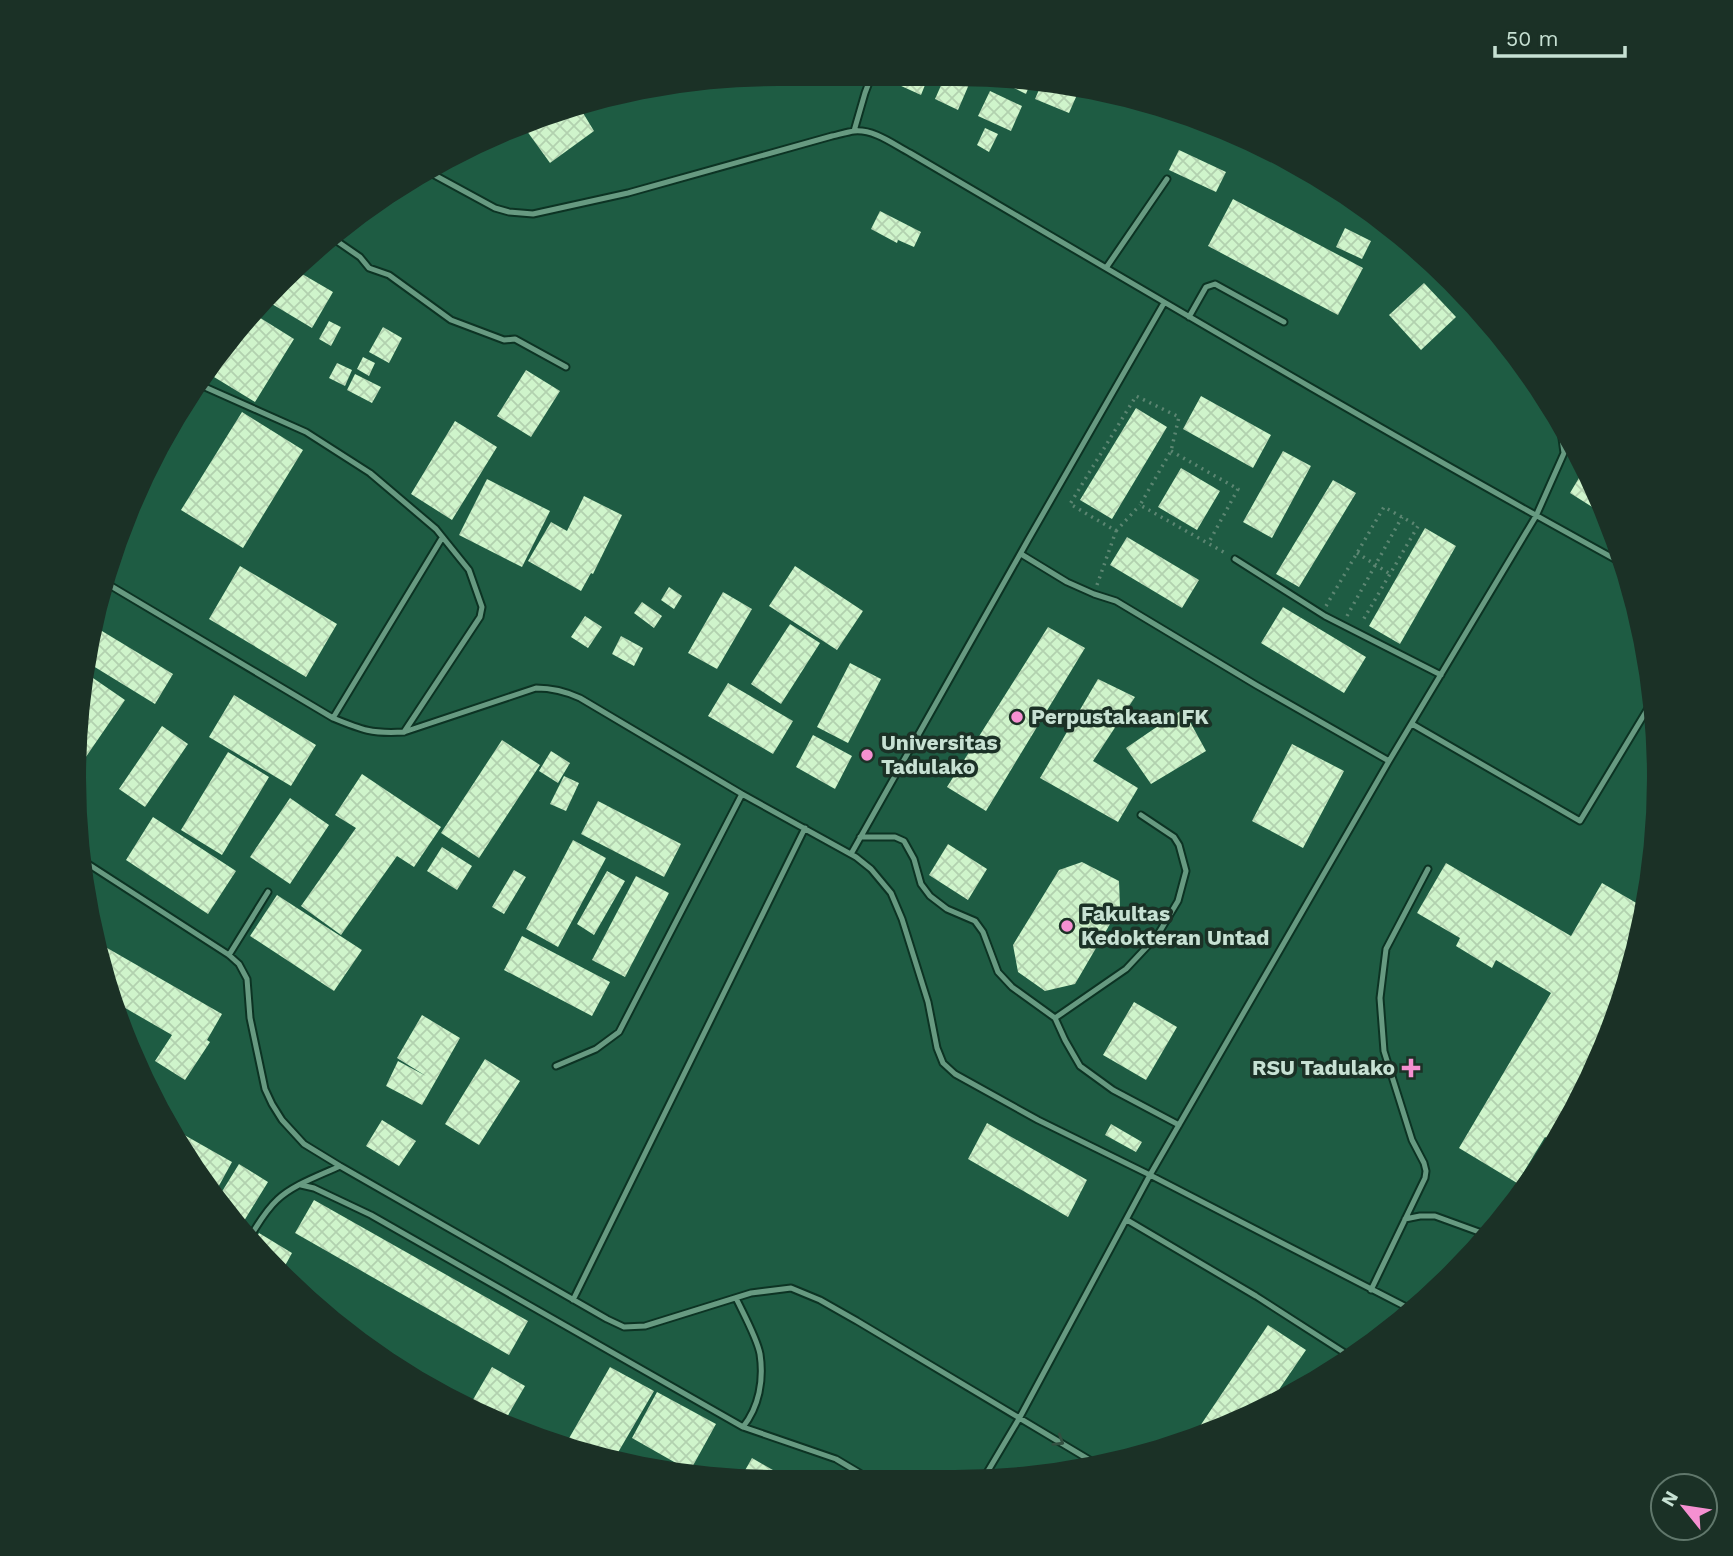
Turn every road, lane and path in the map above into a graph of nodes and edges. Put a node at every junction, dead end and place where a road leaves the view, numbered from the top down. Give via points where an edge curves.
1 (868, 86) edge
2 (854, 131) junction
3 (437, 175) edge
4 (1167, 179) dead end
5 (340, 243) edge
6 (1106, 268) junction
7 (1164, 303) junction
8 (1189, 317) junction
9 (1284, 322) dead end
10 (566, 368) dead end
11 (206, 388) edge
12 (1563, 448) edge
13 (1171, 451) junction
14 (1564, 453) joint
15 (1140, 505) junction
16 (1536, 516) junction
17 (1402, 517) junction
18 (1116, 531) junction
19 (442, 538) junction
20 (1208, 544) junction
21 (1357, 553) junction
22 (1021, 554) junction
23 (1612, 558) edge
24 (1235, 559) joint
25 (1375, 565) junction
26 (1390, 574) junction
27 (113, 587) edge
28 (1094, 594) junction
29 (1322, 614) junction
30 (1342, 624) junction
31 (1356, 632) junction
32 (1441, 675) junction
33 (1644, 715) edge
34 (333, 718) junction
35 (1412, 724) junction
36 (404, 732) junction
37 (1388, 761) junction
38 (742, 794) junction
39 (1141, 815) dead end
40 (805, 828) junction
41 (860, 837) junction
42 (851, 854) junction
43 (92, 866) edge
44 (1427, 869) dead end
45 (268, 892) dead end
46 (229, 955) junction
47 (1055, 1018) junction
48 (556, 1066) dead end
49 (1179, 1125) junction
50 (340, 1166) junction
51 (1150, 1175) junction
52 (301, 1185) junction
53 (1405, 1219) junction
54 (1127, 1220) junction
55 (254, 1230) edge
56 (1477, 1231) edge
57 (1371, 1290) junction
58 (736, 1298) junction
59 (573, 1300) junction
60 (1402, 1305) edge
61 (1343, 1352) edge
62 (1020, 1417) junction
63 (743, 1427) junction
64 (1086, 1458) edge
65 (989, 1469) edge
66 (854, 1470) edge

1 - 2 lane
2 - 3 lane via 533,214 495,208
2 - 6 lane via 880,137 910,153
4 - 6 lane
5 - 10 lane via 369,268 388,275 451,320 504,340 515,339
6 - 7 lane
7 - 8 lane
7 - 22 lane
8 - 9 lane via 1206,288 1215,284
8 - 16 lane
11 - 19 lane via 306,432 370,473
12 - 14 lane
13 - 15 path
13 - 18 path via 1179,417 1136,396 1070,504
13 - 20 path via 1238,489
14 - 16 lane
15 - 18 path
15 - 20 path
16 - 23 lane
16 - 32 lane
17 - 21 path via 1384,507
17 - 25 path
17 - 26 path via 1418,526
18 - 28 path
19 - 34 lane
19 - 36 lane via 470,570 482,607 480,617
20 - 24 path
21 - 25 path
21 - 29 path
22 - 28 lane
22 - 41 lane
24 - 29 lane
25 - 26 path
25 - 30 path
26 - 31 path
27 - 34 lane
28 - 37 lane via 1116,601
29 - 30 lane
30 - 31 lane
31 - 32 lane
32 - 35 lane
33 - 35 lane via 1580,821
34 - 36 lane via 366,731
35 - 37 lane
36 - 38 lane via 511,695 551,688 580,698
37 - 49 lane
38 - 40 lane
38 - 48 lane via 619,1032 596,1049
39 - 47 lane via 1174,836 1179,845 1186,871 1178,901 1157,936 1126,969
40 - 42 lane
40 - 59 lane
41 - 42 lane
41 - 47 lane via 904,841 930,897 975,921 998,972
42 - 51 lane via 891,893 914,954 943,1063 1038,1120
43 - 46 lane
44 - 53 lane via 1386,949 1380,998 1384,1051 1426,1171
45 - 46 lane
46 - 50 lane via 247,979 250,1018 272,1104 304,1144
47 - 49 lane via 1080,1066 1113,1090
49 - 51 lane
50 - 52 lane
50 - 59 lane
51 - 54 lane
51 - 57 lane
52 - 55 lane via 279,1198
52 - 63 lane via 372,1215
53 - 56 lane via 1435,1216
53 - 57 lane
54 - 61 lane
54 - 62 lane
57 - 60 lane
58 - 59 lane via 645,1326 624,1327
58 - 62 lane via 772,1289 805,1293
58 - 63 lane via 760,1352 761,1386 752,1416
62 -> 64 lane
62 - 65 lane
63 - 66 lane via 836,1459

